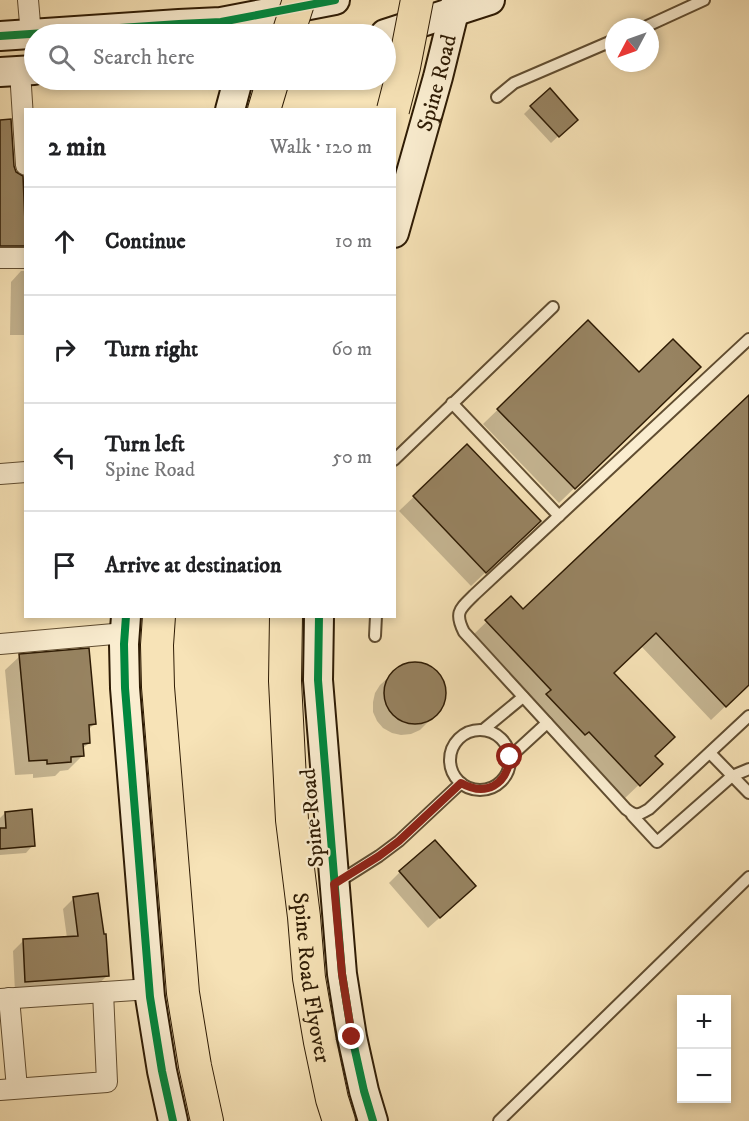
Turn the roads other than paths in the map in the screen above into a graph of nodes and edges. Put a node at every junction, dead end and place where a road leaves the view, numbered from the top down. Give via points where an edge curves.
1 (28, 0) edge
2 (299, 0) edge
3 (335, 0) edge
4 (417, 0) edge
5 (490, 0) edge
6 (704, 0) edge
7 (455, 6) edge
8 (261, 16) edge
9 (659, 21) edge
10 (30, 24) edge
11 (178, 24) edge
12 (291, 24) edge
13 (396, 30) edge
14 (24, 35) edge
15 (0, 36) edge
16 (605, 44) edge
17 (18, 71) edge
18 (235, 90) edge
19 (270, 90) edge
20 (497, 98) dead end
21 (231, 108) edge
22 (265, 108) edge
23 (394, 108) edge
24 (24, 142) edge
25 (396, 226) edge
26 (0, 258) edge
27 (24, 258) edge
28 (553, 307) dead end
29 (749, 339) edge
30 (452, 403) junction
31 (396, 458) edge
32 (24, 472) edge
33 (0, 474) edge
34 (559, 516) junction
35 (159, 618) edge
36 (286, 618) edge
37 (319, 618) edge
38 (376, 618) edge
39 (125, 625) edge
40 (375, 636) dead end
41 (0, 644) edge
42 (523, 697) junction
43 (749, 716) edge
44 (547, 723) junction
45 (483, 730) junction
46 (710, 753) junction
47 (510, 757) junction
48 (749, 769) edge
49 (732, 776) junction
50 (461, 783) junction
51 (749, 793) edge
52 (632, 814) junction
53 (748, 881) edge
54 (334, 884) junction
55 (150, 989) junction
56 (103, 992) junction
57 (4, 998) edge
58 (8, 1089) edge
59 (173, 1121) edge
60 (207, 1121) edge
61 (339, 1121) edge
62 (373, 1121) edge
63 (499, 1121) edge

1 - 10 street
2 - 12 main road, bridge
3 - 8 street
4 - 23 main road, bridge
5 - 7 street
6 - 9 lane
7 - 13 street
7 - 25 street, Spine Road
8 - 11 street
14 - 15 street
16 - 20 lane via 514,83
17 - 24 street
18 - 21 street
19 - 22 main road
26 - 27 street
28 - 30 lane
29 - 34 lane
30 - 31 lane
30 - 34 lane
32 - 33 street
34 - 42 lane via 460,609 458,620 464,632
35 - 60 main road via 158,687 182,982
36 - 61 main road, Spine Road Flyover via 292,820 309,978
37 - 54 street, Spine Road via 318,680
38 - 40 lane
39 - 41 street
39 - 55 street via 125,688
42 - 44 lane
42 - 45 lane
43 - 46 lane
44 - 47 lane
44 - 52 lane
45 - 47 lane via 501,739
45 - 50 lane via 465,734 452,748 450,767
46 - 49 lane
46 - 52 lane via 649,810
47 - 50 lane via 509,767 498,784 479,790
48 - 49 lane
49 - 51 lane
49 - 52 lane via 657,842
50 - 54 lane via 399,841
53 - 63 lane
54 - 62 street, Spine Road via 352,1037
55 - 56 street
55 - 59 street
56 - 57 street
56 - 58 street via 107,1082
57 - 58 street

